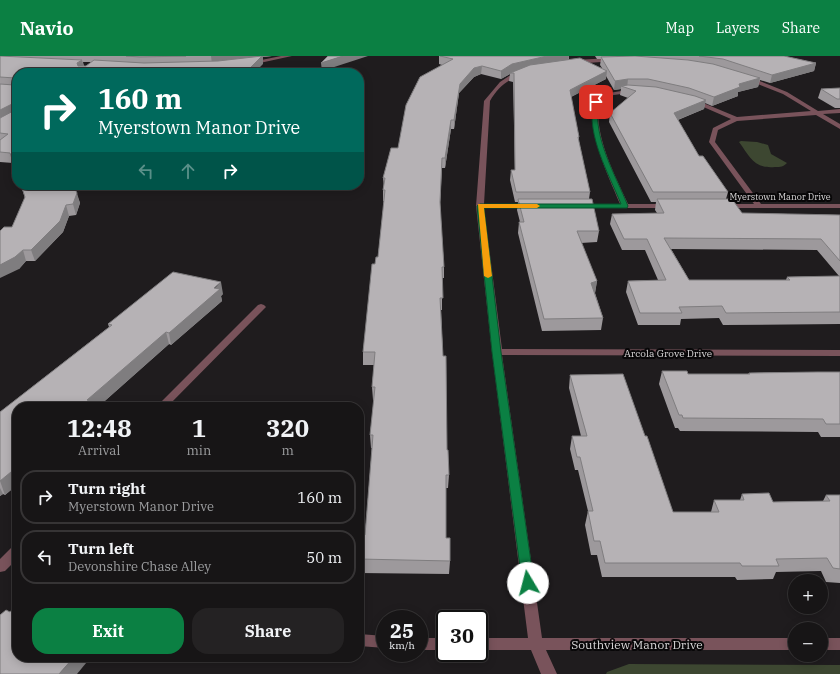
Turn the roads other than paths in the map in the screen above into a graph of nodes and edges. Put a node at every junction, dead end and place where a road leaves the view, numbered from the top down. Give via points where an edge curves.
1 (290, 56) edge
2 (581, 58) edge
3 (623, 60) edge
4 (564, 63) edge
5 (244, 64) edge
6 (532, 69) edge
7 (737, 75) edge
8 (643, 91) edge
9 (688, 99) edge
10 (840, 111) edge
11 (817, 112) junction
12 (736, 120) junction
13 (840, 127) edge
14 (480, 206) junction
15 (541, 206) edge
16 (572, 206) edge
17 (625, 206) junction
18 (672, 206) edge
19 (720, 206) edge
20 (759, 206) junction
21 (840, 206) edge
22 (261, 307) dead end
23 (497, 352) junction
24 (840, 353) edge
25 (166, 402) edge
26 (12, 556) edge
27 (0, 567) edge
28 (364, 640) edge
29 (376, 641) edge
30 (488, 644) edge
31 (536, 644) junction
32 (788, 644) edge
33 (828, 644) edge
34 (840, 644) edge
35 (549, 674) edge

1 - 5 street
2 - 3 street
2 - 4 street
6 - 14 street via 504,80 493,90 488,101
7 - 11 street via 785,93
8 - 17 street via 604,95 596,102 594,108 598,140
9 - 12 street
10 - 11 street
11 - 12 street
11 - 13 street
12 - 20 street via 715,129 712,142
14 - 15 street
14 - 23 street
16 - 17 street
17 - 18 street
19 - 20 street, Myerstown Manor Drive
20 - 21 street, Myerstown Manor Drive
22 - 25 street
23 - 24 street, Arcola Grove Drive
23 - 31 street
26 - 27 street
28 - 29 street
30 - 31 street, Southview Manor Drive
31 - 32 street, Southview Manor Drive
31 - 35 street
33 - 34 street

